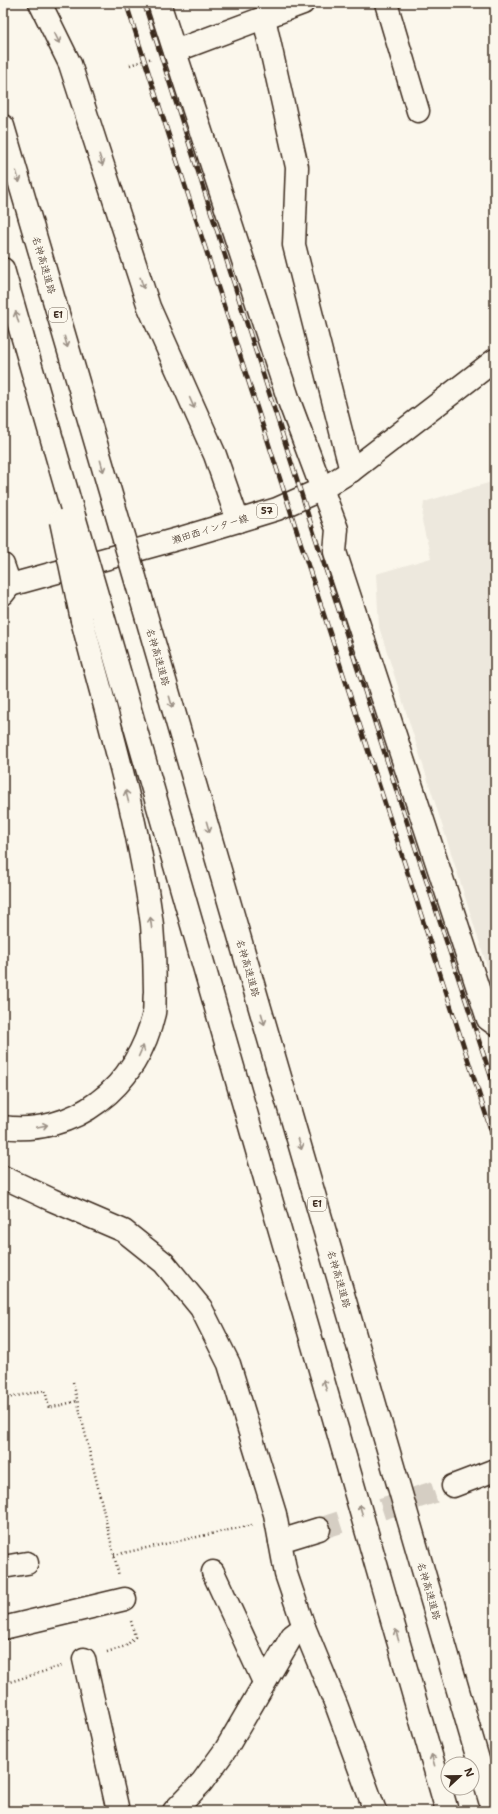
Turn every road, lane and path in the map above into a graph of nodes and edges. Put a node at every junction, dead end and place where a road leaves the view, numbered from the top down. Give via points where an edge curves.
1 (40, 3) edge
2 (160, 3) edge
3 (303, 3) edge
4 (386, 3) edge
5 (264, 18) junction
6 (175, 51) junction
7 (418, 111) dead end
8 (3, 126) edge
9 (3, 269) edge
10 (495, 360) edge
11 (351, 471) junction
12 (322, 489) junction
13 (68, 518) junction
14 (238, 521) junction
15 (5, 582) edge
16 (495, 1024) edge
17 (3, 1127) edge
18 (3, 1177) edge
19 (73, 1382) dead end
20 (3, 1400) edge
21 (77, 1401) junction
22 (495, 1470) edge
23 (453, 1486) tunnel mouth
24 (276, 1519) junction
25 (319, 1529) tunnel mouth
26 (280, 1541) junction
27 (114, 1555) junction
28 (27, 1563) dead end
29 (3, 1567) edge
30 (213, 1572) dead end
31 (125, 1599) junction
32 (304, 1627) junction
33 (3, 1628) edge
34 (84, 1659) junction
35 (264, 1682) junction
36 (3, 1684) edge
37 (118, 1811) edge
38 (174, 1811) edge
39 (375, 1811) edge
40 (447, 1811) edge
41 (493, 1811) edge

1 -> 14 main road via 70,64 149,307 215,455
2 - 6 main road
3 - 5 main road
4 - 7 main road
5 - 6 main road
5 - 11 main road via 297,167 294,245
6 - 12 main road via 289,401
8 -> 41 main road, 名神高速道路 / E1, bridge
13 -> 9 main road
10 - 11 main road, 瀬田西インター線 / 57
11 - 12 main road, 瀬田西インター線 / 57
12 - 14 main road, 瀬田西インター線 / 57
12 - 16 main road via 337,529 334,552 488,1019
17 -> 13 main road, bridge via 40,1128 88,1110 112,1092 141,1053 154,1012 156,958 146,882 131,812 82,620
40 -> 13 main road, bridge via 102,612
14 - 15 main road, 瀬田西インター線 / 57 via 174,540
18 - 24 main road via 124,1230 164,1263 201,1308 229,1364
19 - 21 path
20 - 21 path via 45,1390 49,1408
21 - 27 path
22 - 23 main road
24 - 26 main road
24 - 27 path
25 - 26 main road
26 - 32 main road via 286,1574
27 - 31 path
28 - 29 main road
30 - 35 main road
31 - 33 main road
31 - 34 path via 135,1638 126,1646
32 - 35 main road via 292,1636
32 - 39 main road
34 - 36 path
34 - 37 main road
35 - 38 main road via 226,1749 202,1782

